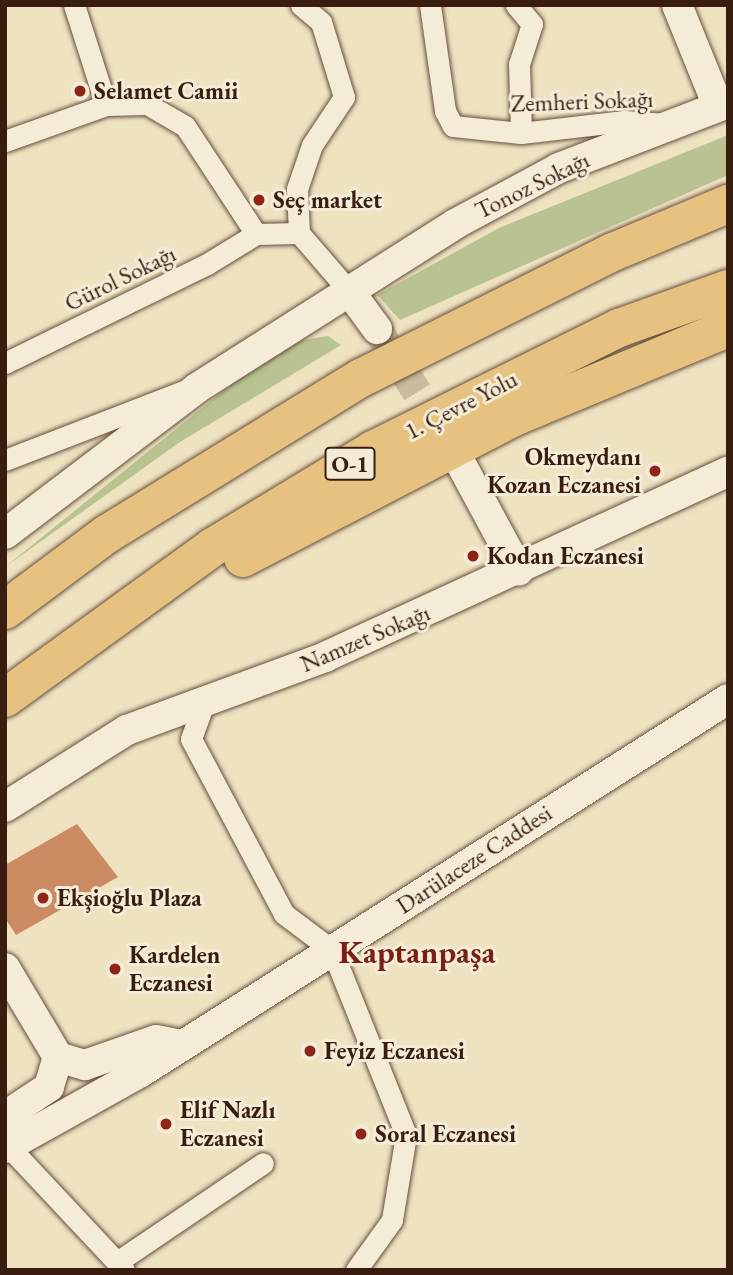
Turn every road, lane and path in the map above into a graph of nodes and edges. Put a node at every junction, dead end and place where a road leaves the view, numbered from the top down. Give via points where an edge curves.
1 (74, 5) edge
2 (301, 5) edge
3 (430, 5) edge
4 (516, 5) edge
5 (677, 5) edge
6 (687, 5) edge
7 (725, 98) edge
8 (106, 105) junction
9 (670, 124) junction
10 (521, 133) junction
11 (5, 141) edge
12 (728, 204) edge
13 (299, 233) junction
14 (256, 234) junction
15 (728, 289) edge
16 (350, 292) junction
17 (728, 328) edge
18 (377, 329) tunnel mouth
19 (5, 363) edge
20 (197, 388) junction
21 (454, 451) tunnel mouth
22 (5, 460) edge
23 (728, 472) edge
24 (5, 534) edge
25 (519, 570) junction
26 (5, 610) edge
27 (5, 698) edge
28 (728, 699) edge
29 (204, 703) junction
30 (5, 711) edge
31 (5, 807) edge
32 (332, 950) junction
33 (5, 968) edge
34 (177, 1044) junction
35 (58, 1057) junction
36 (5, 1116) edge
37 (7, 1147) edge
38 (263, 1163) dead end
39 (120, 1266) edge
40 (356, 1270) edge

1 - 8 street
2 - 13 street via 321,22 344,97 312,145 297,189
3 - 10 street, Zemheri Sokağı via 447,119 453,126
4 - 10 street via 532,24 519,64
5 - 7 main road
6 - 7 main road
7 - 9 main road, Tonoz Sokağı
8 - 11 street
8 - 14 street via 147,104 185,126
9 - 10 street, Zemheri Sokağı via 624,121
9 - 16 main road, Tonoz Sokağı via 547,174 454,224
12 - 26 highway via 612,252 361,378 107,534
13 - 14 street
13 - 16 street
14 - 19 street, Gürol Sokağı via 207,264
15 - 27 highway, 1. Çevre Yolu / O-1 via 620,328 373,450 213,547
16 - 18 main road
16 - 20 main road, Tonoz Sokağı
17 - 30 highway via 512,418 330,508 191,588
20 - 22 street
20 - 24 main road, Tonoz Sokağı
21 - 25 main road
23 - 25 main road, Namzet Sokağı
25 - 29 main road, Namzet Sokağı
28 - 32 main road, Darülaceze Caddesi
29 - 31 main road, Namzet Sokağı via 92,747
29 - 32 street via 191,739 206,772 284,914
32 - 34 main road, Darülaceze Caddesi
32 - 40 street via 406,1135 392,1220
33 - 35 main road
34 - 35 main road via 156,1040 85,1065
34 - 37 main road, Darülaceze Caddesi
35 - 36 main road via 49,1087
37 - 39 street
38 - 39 street

